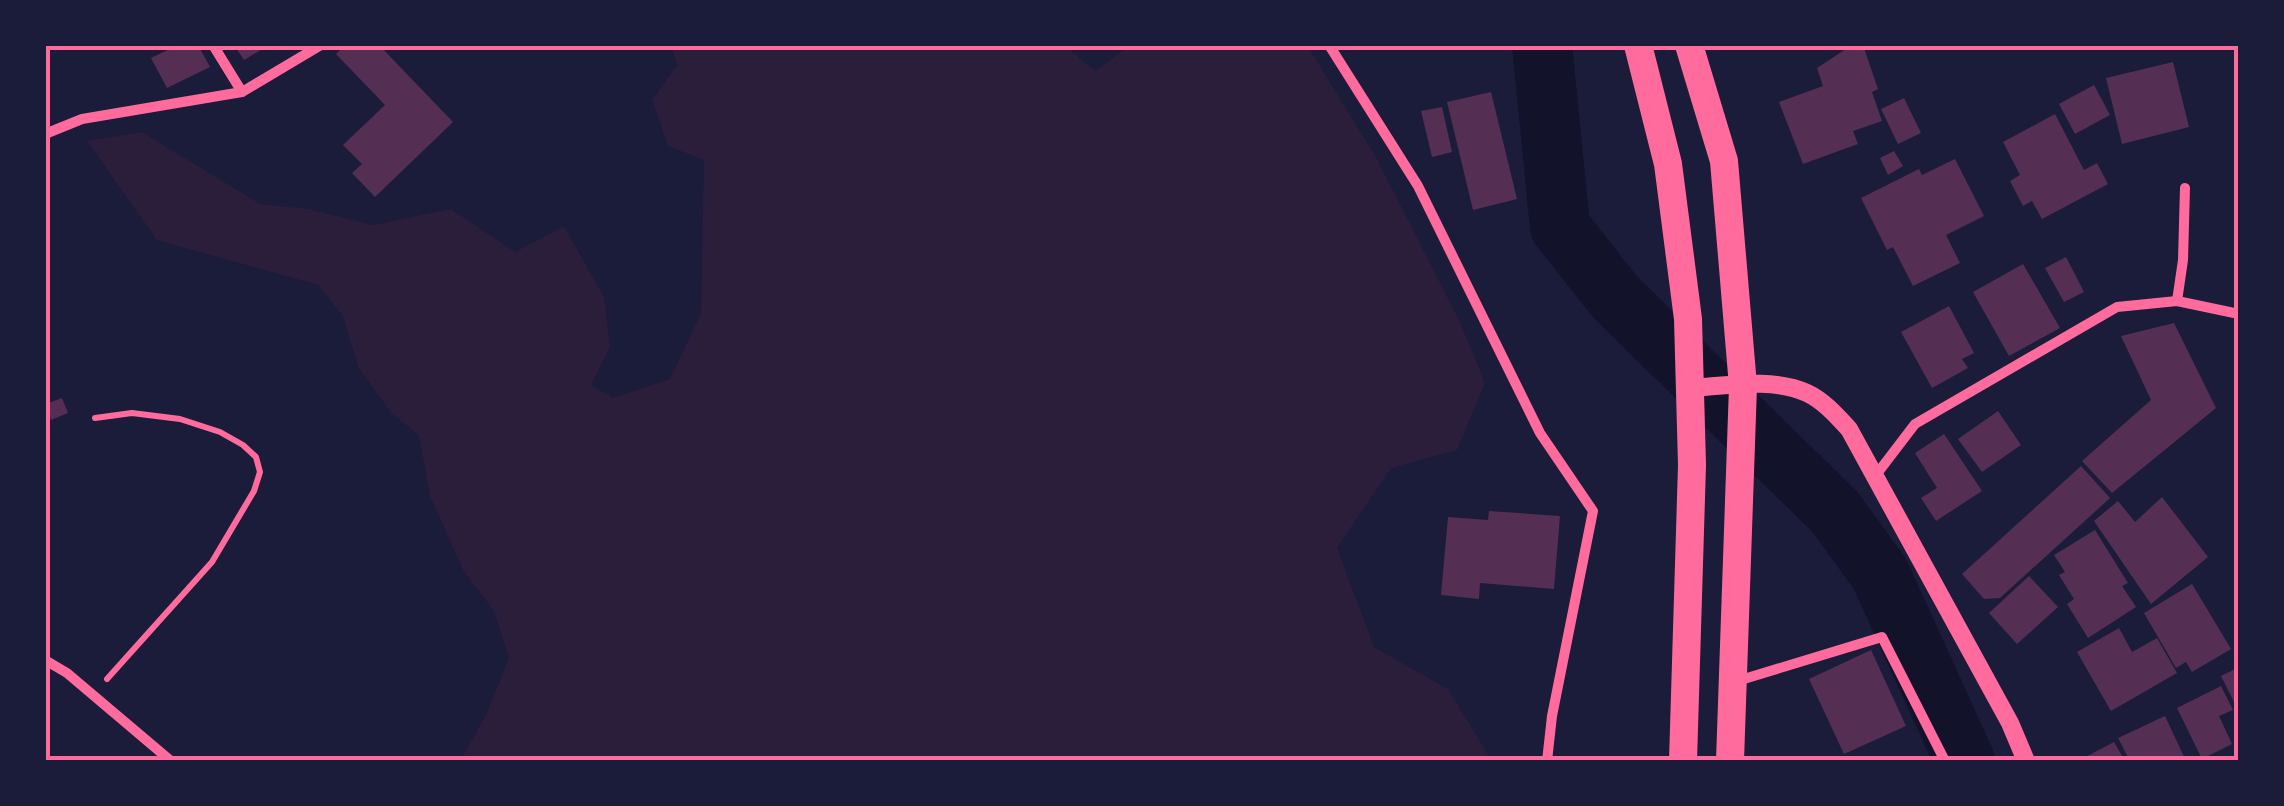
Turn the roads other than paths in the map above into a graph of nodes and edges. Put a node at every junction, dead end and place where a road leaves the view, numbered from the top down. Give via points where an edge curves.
1 (212, 45) edge
2 (321, 45) edge
3 (1329, 45) edge
4 (1638, 45) edge
5 (1689, 45) edge
6 (242, 92) junction
7 (45, 134) edge
8 (2185, 188) dead end
9 (2177, 301) junction
10 (2239, 314) edge
11 (1748, 380) junction
12 (1688, 388) junction
13 (1876, 475) junction
14 (45, 660) edge
15 (1733, 682) junction
16 (171, 761) edge
17 (1548, 761) edge
18 (1682, 761) edge
19 (1730, 761) edge
20 (1945, 761) edge
21 (2026, 761) edge

1 - 6 street
2 - 6 street
3 - 17 street via 1418,186 1540,433 1593,512
4 - 12 highway via 1668,164 1688,319
5 - 11 highway via 1724,161
6 - 7 street via 82,120
8 - 9 street
9 - 10 street
9 - 13 street via 2117,308 2100,317 1915,424
11 - 12 street
11 - 13 street via 1807,393 1828,407
11 - 15 highway
12 - 18 highway
13 - 21 street
14 - 16 street
15 - 19 highway
15 - 20 street via 1882,637

